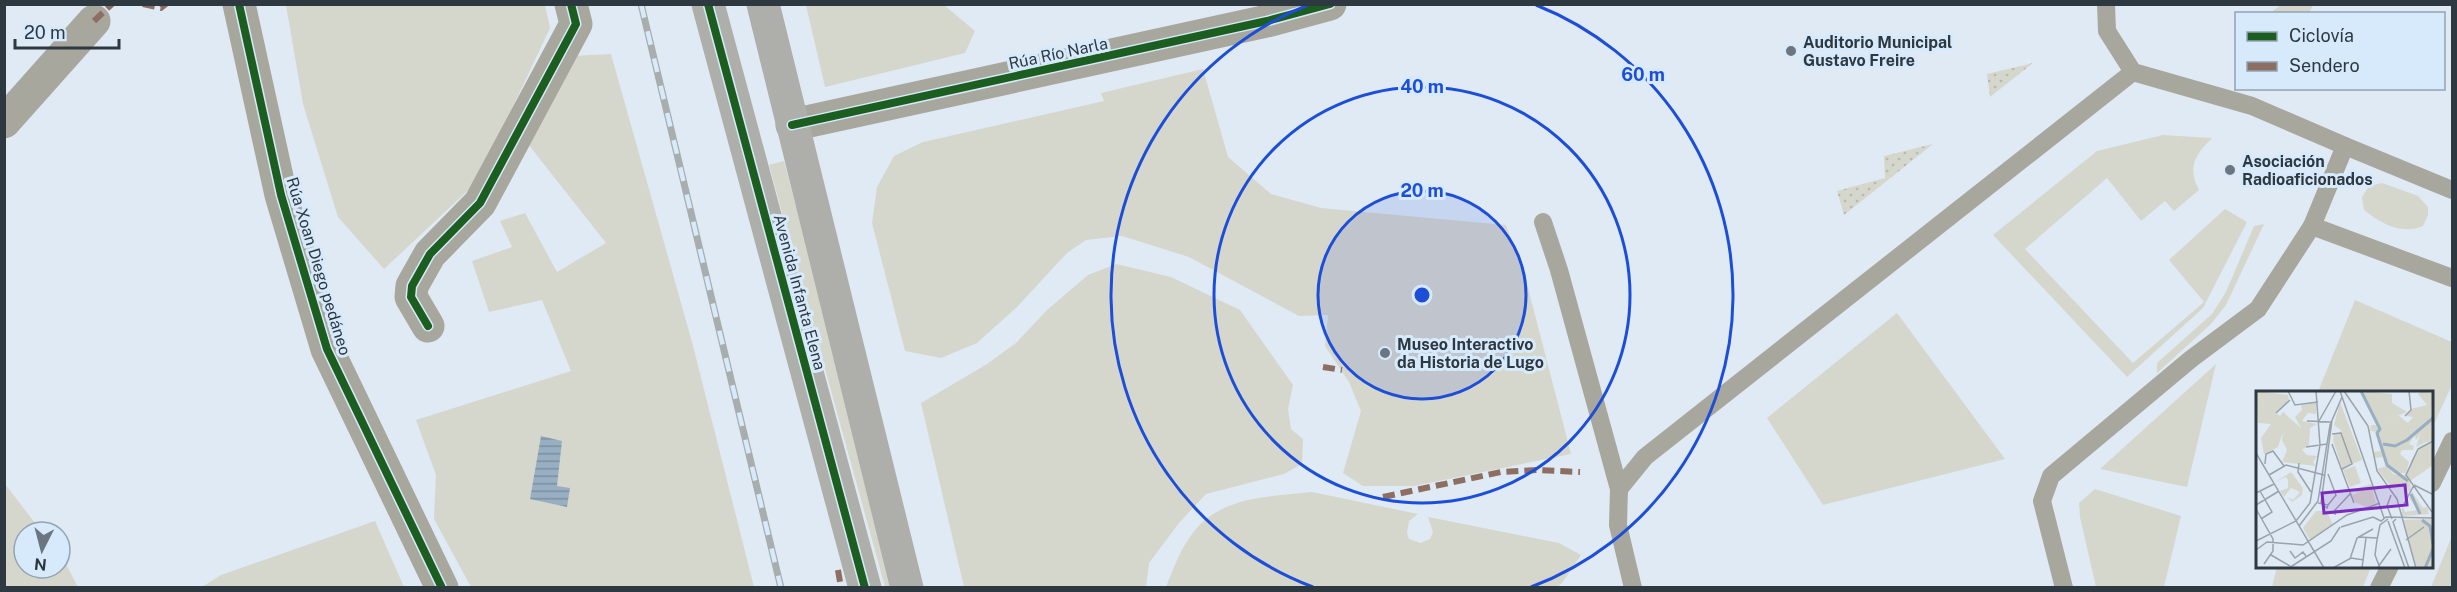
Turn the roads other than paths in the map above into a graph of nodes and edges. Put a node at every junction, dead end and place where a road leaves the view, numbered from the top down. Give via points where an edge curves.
1 (239, 4) edge
2 (571, 4) edge
3 (708, 4) edge
4 (763, 4) edge
5 (1330, 4) edge
6 (2106, 4) edge
7 (94, 21) dead end
8 (2133, 72) junction
9 (4, 122) edge
10 (792, 125) junction
11 (2344, 146) junction
12 (2452, 190) edge
13 (1543, 222) dead end
14 (2312, 226) junction
15 (2452, 278) edge
16 (428, 326) dead end
17 (2452, 441) edge
18 (2433, 481) edge
19 (1619, 489) junction
20 (2389, 568) edge
21 (442, 588) edge
22 (865, 588) edge
23 (907, 588) edge
24 (1633, 588) edge
25 (2064, 588) edge
26 (2379, 588) edge

1 - 21 street, Rúa Xoan Diego pedáneo via 281,195 327,350
2 - 16 street via 576,24 480,203 430,254 411,286 411,297
3 - 22 street, Avenida Infanta Elena
4 - 10 street, Avenida Infanta Elena
5 - 10 street, Rúa Río Narla
6 - 8 lane via 2107,31
7 - 9 street
8 - 11 lane via 2252,105
8 - 19 lane via 1645,457
10 - 23 street, Avenida Infanta Elena
11 - 12 lane
11 - 14 lane
13 - 19 lane
14 - 15 lane
14 - 25 lane via 2258,309 2191,359 2051,476 2042,501
17 - 18 lane
19 - 24 lane via 1618,525
20 - 26 lane

